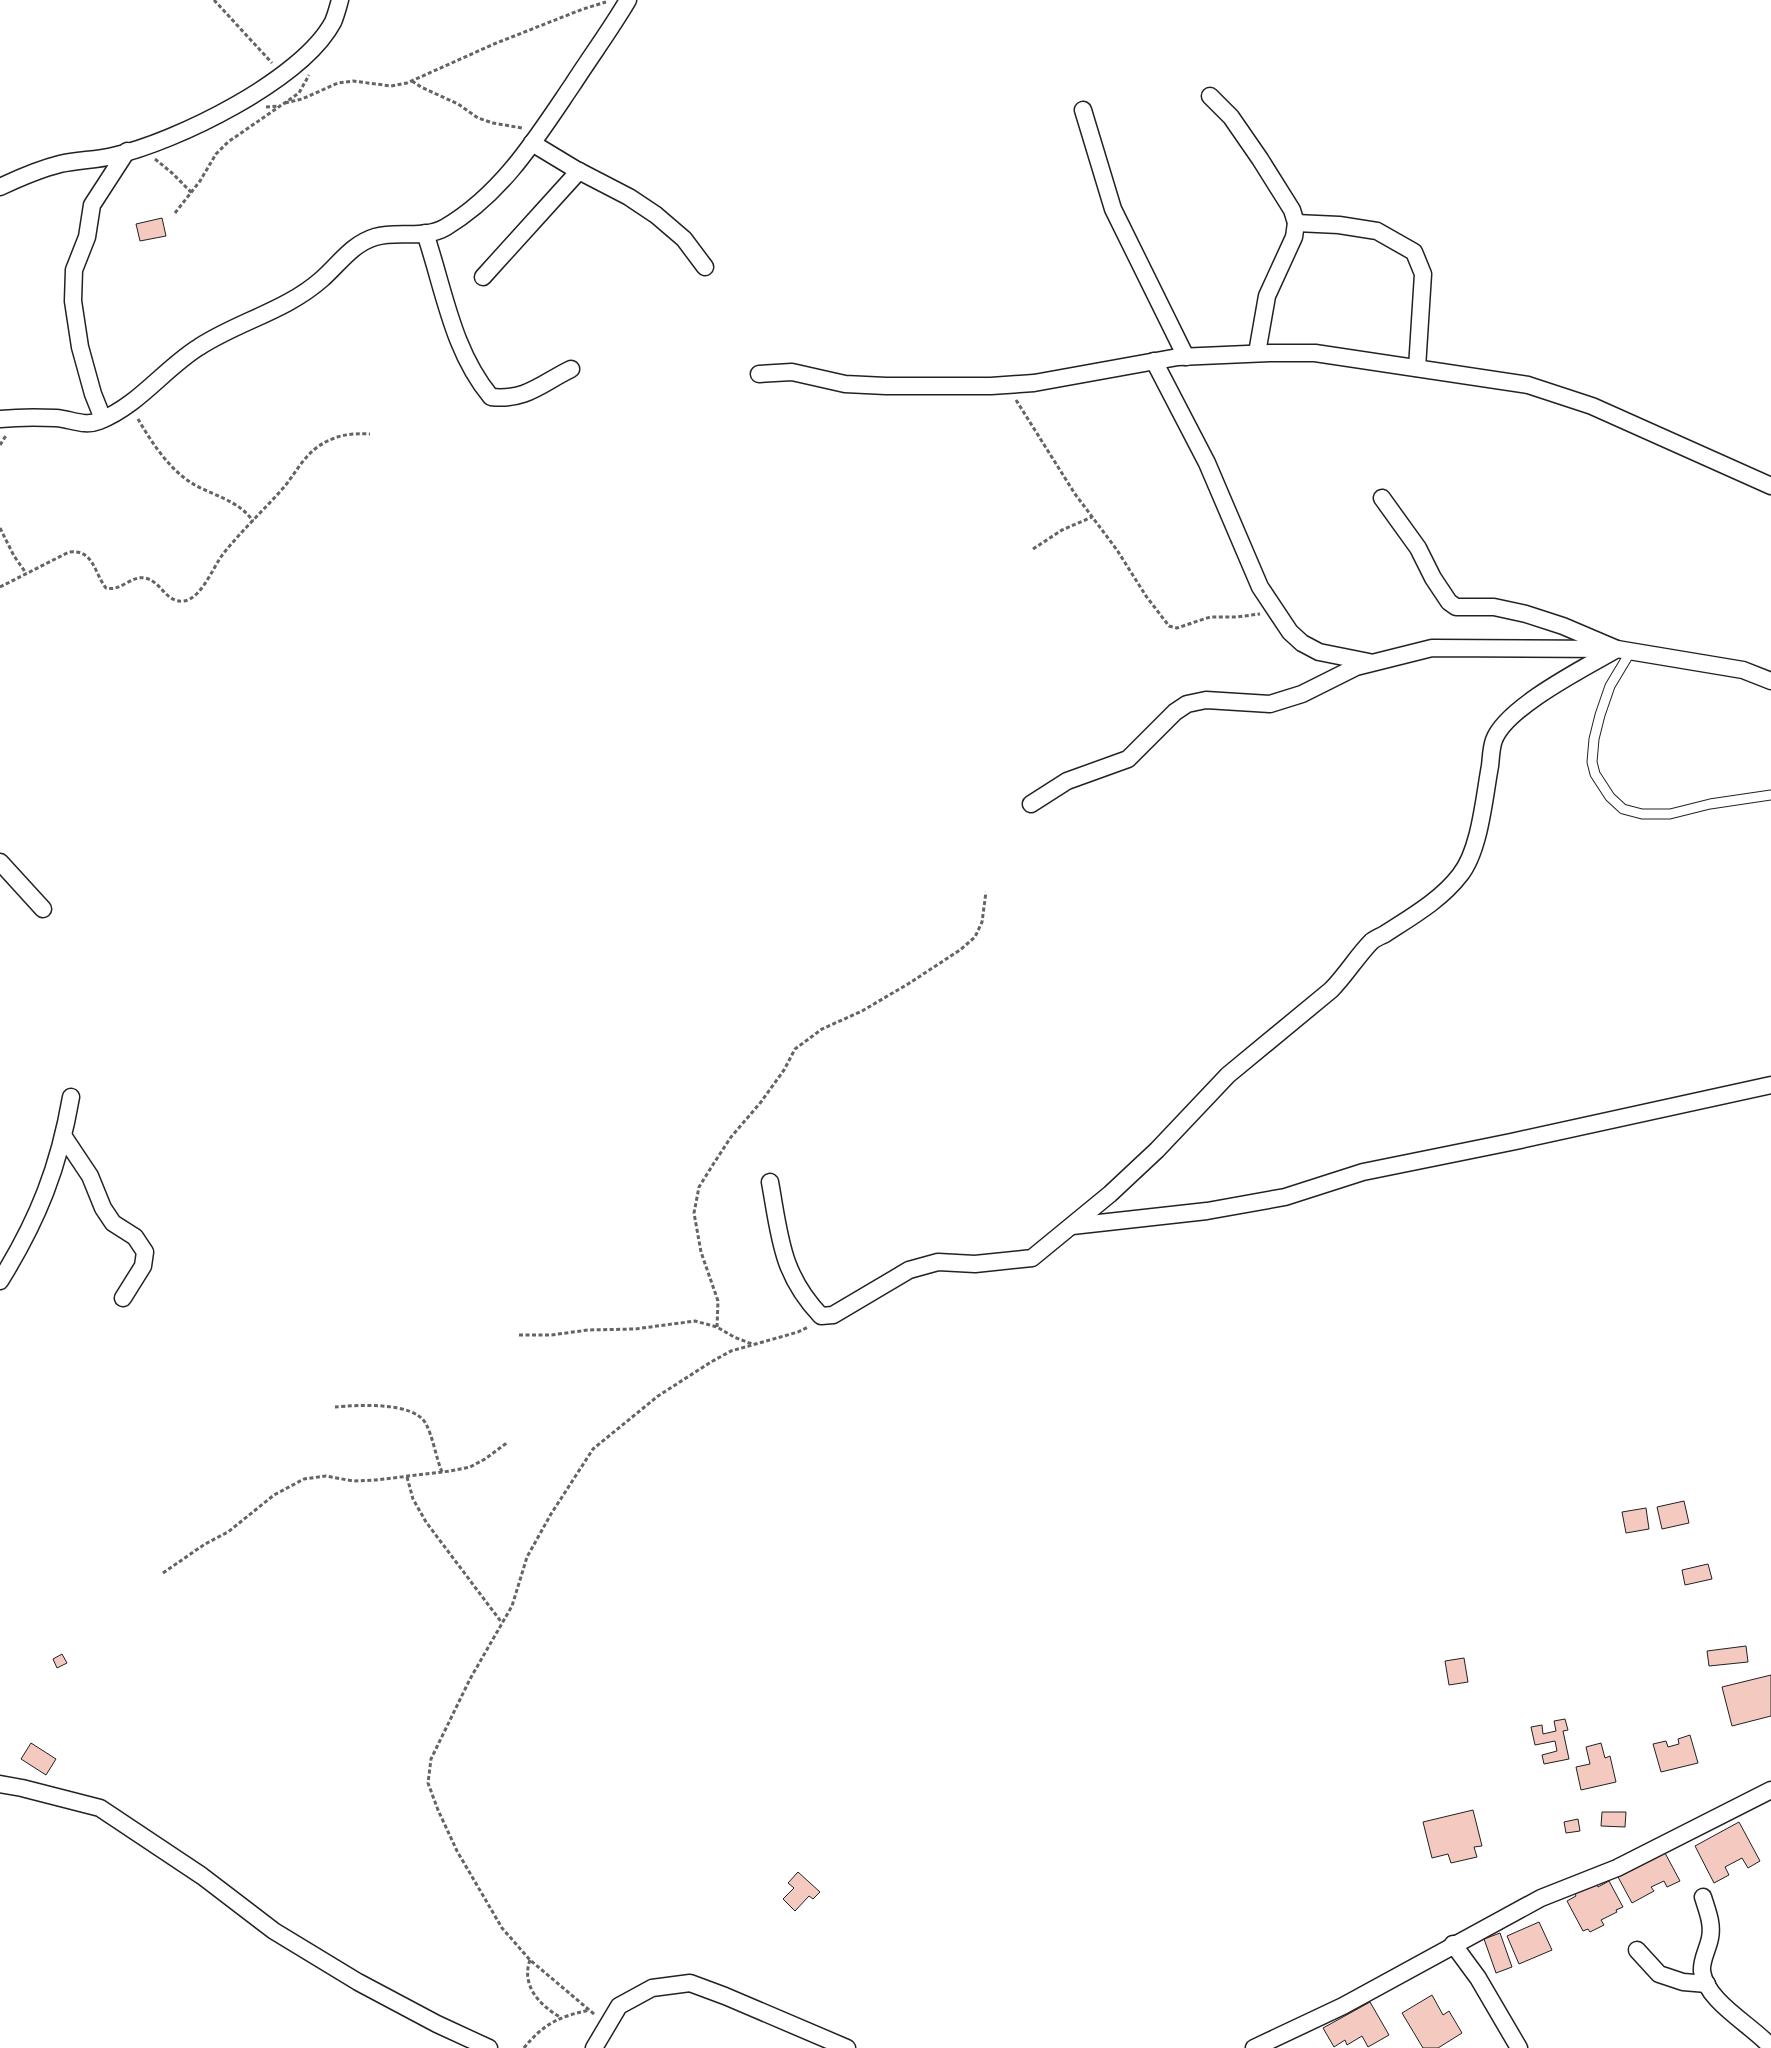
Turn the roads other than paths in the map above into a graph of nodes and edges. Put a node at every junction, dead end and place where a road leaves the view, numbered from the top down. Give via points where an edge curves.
1 (340, 0) edge
2 (628, 1) edge
3 (1210, 96) dead end
4 (1083, 110) dead end
5 (535, 138) junction
6 (133, 150) junction
7 (579, 171) junction
8 (0, 187) edge
9 (1296, 223) junction
10 (425, 233) junction
11 (706, 267) dead end
12 (483, 277) dead end
13 (1257, 353) junction
14 (1186, 357) junction
15 (1154, 361) junction
16 (1417, 368) junction
17 (571, 369) dead end
18 (759, 374) dead end
19 (0, 419) edge
20 (103, 420) junction
21 (1771, 486) edge
22 (1382, 498) dead end
23 (1624, 650) junction
24 (1371, 662) junction
25 (1771, 681) edge
26 (1771, 795) edge
27 (1031, 804) dead end
28 (0, 862) edge
29 (43, 909) dead end
30 (1771, 1085) edge
31 (71, 1097) dead end
32 (64, 1137) junction
33 (770, 1182) dead end
34 (1072, 1226) junction
35 (0, 1280) edge
36 (123, 1298) dead end
37 (0, 1784) edge
38 (1771, 1790) edge
39 (1703, 1897) dead end
40 (1453, 1944) junction
41 (1637, 1950) dead end
42 (1707, 1984) junction
43 (1771, 2047) edge
44 (489, 2048) edge
45 (594, 2048) edge
46 (847, 2048) edge
47 (1254, 2048) edge
48 (1519, 2048) edge

1 - 6 street via 333,22 314,46 282,75 216,116
2 - 5 street
3 - 9 street via 1231,117 1260,159 1292,210
4 - 14 street via 1113,209
5 - 7 street
5 - 10 street via 516,166 486,196 444,228
6 - 8 street via 60,164
6 - 20 street via 92,205 87,237 74,270 73,301 80,347
7 - 11 street via 656,215 684,239
7 - 12 street
9 - 13 street via 1294,237 1267,296
9 - 16 street via 1339,224 1377,231 1414,252 1423,274
10 - 17 street via 459,345 491,397 505,398 532,392
10 - 20 street via 376,237 356,246 300,297 198,347
13 - 14 street
13 - 16 street via 1315,353
14 - 15 street
15 - 18 street via 1034,383 1006,385 886,386 845,384 792,372
15 - 24 street via 1207,463 1260,588 1290,632 1319,652
16 - 21 street via 1528,386 1592,406
19 - 20 street via 28,416 60,418 84,424
22 - 23 street via 1418,548 1449,602 1456,607 1494,607 1526,614
23 - 24 street via 1432,648
23 - 25 street via 1744,670
23 - 26 lane via 1594,740 1592,762 1595,774 1610,797 1623,809 1642,814 1670,814
23 - 34 street via 1558,684 1512,715 1502,727 1494,740 1480,824 1461,875 1442,894 1374,940 1331,990 1228,1075 1157,1150
24 - 27 street via 1302,694 1270,704 1206,700 1186,704 1128,759 1067,781
28 - 29 street
30 - 34 street via 1363,1172 1285,1197 1208,1211
31 - 32 street
32 - 35 street via 37,1214
32 - 36 street via 90,1176 113,1223 136,1237 146,1252 143,1266
33 - 34 street via 783,1253 794,1282 812,1307 826,1317 909,1270 938,1262 975,1264 1032,1258
37 - 44 street via 100,1808 202,1876 274,1931 436,2024
38 - 40 street via 1617,1868 1541,1898
39 - 42 street via 1711,1926 1702,1971
40 - 47 street via 1343,2006
40 - 48 street via 1478,1978
41 - 42 street via 1658,1974 1683,1982
42 - 43 street via 1728,2011
45 - 46 street via 619,2006 652,1988 690,1983

